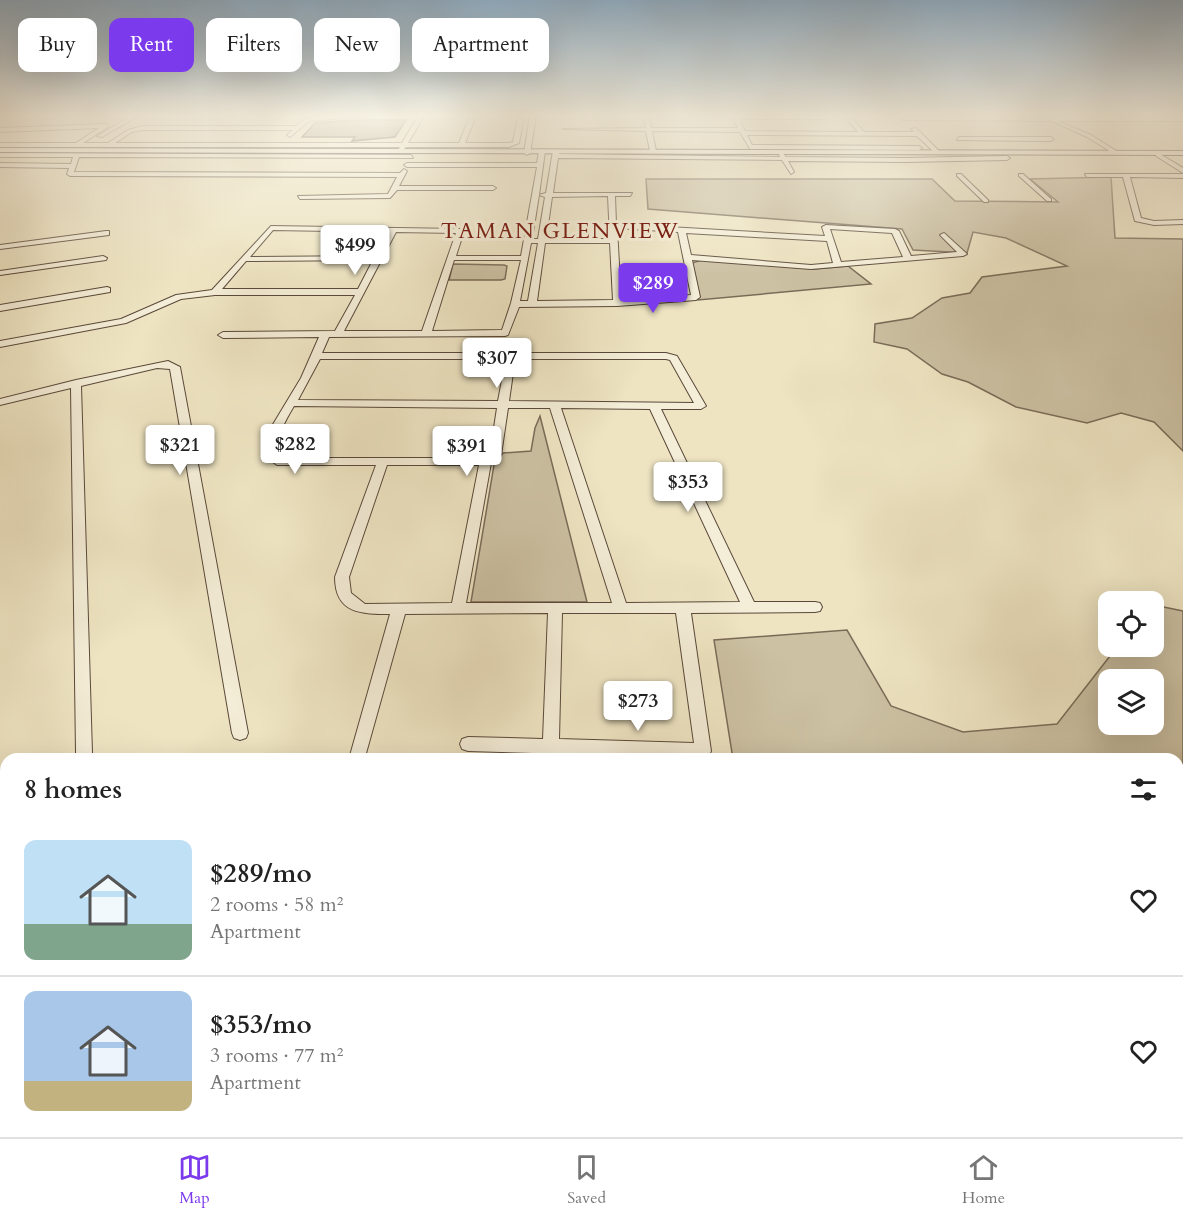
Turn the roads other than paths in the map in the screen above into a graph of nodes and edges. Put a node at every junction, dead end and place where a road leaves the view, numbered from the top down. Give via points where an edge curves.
1 (70, 169) edge
2 (156, 169) edge
3 (404, 169) edge
4 (538, 169) edge
5 (553, 169) edge
6 (790, 169) edge
7 (791, 172) dead end
8 (959, 174) dead end
9 (401, 175) junction
10 (1021, 175) dead end
11 (1087, 175) dead end
12 (148, 176) junction
13 (1126, 176) junction
14 (1183, 176) edge
15 (395, 188) junction
16 (493, 188) dead end
17 (610, 194) junction
18 (630, 194) dead end
19 (534, 195) junction
20 (549, 195) junction
21 (300, 197) dead end
22 (1049, 200) dead end
23 (986, 201) dead end
24 (1183, 222) edge
25 (612, 226) junction
26 (394, 229) junction
27 (681, 229) junction
28 (106, 233) dead end
29 (944, 235) dead end
30 (830, 239) junction
31 (526, 241) junction
32 (542, 241) junction
33 (612, 241) junction
34 (0, 247) edge
35 (688, 257) junction
36 (103, 258) dead end
37 (378, 258) junction
38 (452, 258) junction
39 (523, 258) junction
40 (244, 259) junction
41 (909, 259) junction
42 (838, 266) junction
43 (0, 273) edge
44 (107, 290) dead end
45 (215, 292) junction
46 (361, 292) junction
47 (617, 303) junction
48 (515, 304) junction
49 (532, 304) junction
50 (0, 308) edge
51 (325, 334) junction
52 (338, 334) junction
53 (426, 334) junction
54 (223, 335) dead end
55 (0, 344) edge
56 (317, 356) junction
57 (511, 356) junction
58 (76, 383) junction
59 (0, 402) edge
60 (292, 403) junction
61 (505, 404) junction
62 (554, 404) junction
63 (654, 405) junction
64 (383, 461) junction
65 (485, 462) junction
66 (815, 607) dead end
67 (458, 608) junction
68 (750, 608) junction
69 (399, 609) junction
70 (555, 609) junction
71 (621, 609) junction
72 (683, 609) junction
73 (240, 733) dead end
74 (468, 744) dead end
75 (551, 746) junction
76 (84, 753) dead end
77 (358, 753) edge

1 - 12 street via 74,175
2 - 12 street
3 - 9 street
4 - 19 street
5 - 20 street
6 - 7 street
8 - 23 street
9 - 12 street
9 - 15 street
10 - 22 street
11 - 13 street
13 - 14 street
13 - 24 street via 1138,219
15 - 16 street
15 - 21 street via 390,196
17 - 18 street
17 - 20 street
17 - 25 street
19 - 20 street
19 - 31 street
20 - 32 street
25 - 27 street
25 - 33 street
26 - 37 street
26 - 38 street via 460,231
26 - 40 street via 271,228
27 - 30 street
27 - 35 street
28 - 34 street
29 - 41 street via 963,254
30 - 41 street via 826,227 895,231
30 - 42 street
31 - 32 street
31 - 39 street
32 - 33 street
32 - 49 street
33 - 47 street
35 - 42 street
35 - 47 street via 696,297
36 - 43 street
37 - 40 street
37 - 46 street
38 - 39 street
38 - 53 street
39 - 48 street
40 - 45 street
41 - 42 street
44 - 50 street
45 - 46 street
45 - 55 street via 179,297 123,321
46 - 52 street
47 - 49 street
48 - 49 street
48 - 53 street via 509,329 504,333
51 - 52 street
51 - 54 street
51 - 56 street
52 - 53 street
56 - 57 street
56 - 60 street
57 - 61 street
57 - 63 street via 674,358 701,405
58 - 59 street
58 - 73 street via 157,364 175,367
58 - 76 street
60 - 61 street
60 - 64 street via 269,446 269,455 277,461
61 - 62 street
61 - 65 street via 495,454
62 - 63 street
62 - 71 street
63 - 68 street
64 - 65 street
64 - 69 street via 341,588 344,597 363,609
65 - 67 street
66 - 68 street
67 - 69 street
67 - 70 street
68 - 72 street
69 - 77 street
70 - 71 street
70 - 75 street
71 - 72 street
72 - 75 street via 704,751
74 - 75 street

